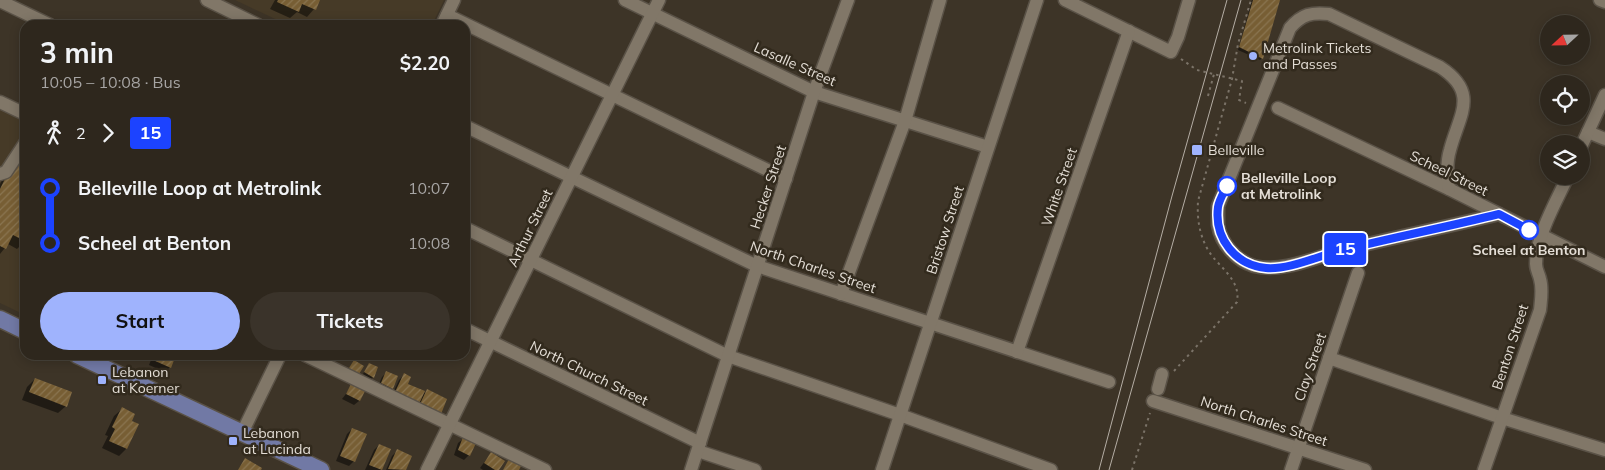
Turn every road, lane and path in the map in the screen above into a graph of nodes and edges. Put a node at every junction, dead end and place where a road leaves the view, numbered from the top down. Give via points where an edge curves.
1 (0, 0) edge
2 (207, 0) edge
3 (454, 0) edge
4 (625, 0) edge
5 (659, 0) edge
6 (940, 0) edge
7 (1037, 0) edge
8 (1065, 0) edge
9 (1189, 0) edge
10 (1600, 0) edge
11 (843, 2) edge
12 (1605, 2) edge
13 (652, 14) junction
14 (40, 20) edge
15 (242, 20) edge
16 (445, 20) edge
17 (470, 31) edge
18 (1129, 31) junction
19 (1171, 52) junction
20 (1214, 74) junction
21 (1220, 76) dead end
22 (814, 92) junction
23 (612, 95) junction
24 (1605, 95) edge
25 (1208, 96) dead end
26 (0, 102) edge
27 (1278, 108) dead end
28 (20, 112) edge
29 (905, 121) junction
30 (470, 128) edge
31 (1588, 132) junction
32 (1587, 135) edge
33 (1605, 139) edge
34 (988, 147) junction
35 (20, 152) edge
36 (0, 174) edge
37 (572, 177) junction
38 (786, 179) junction
39 (1564, 185) edge
40 (1449, 189) junction
41 (1499, 214) junction
42 (470, 230) edge
43 (1541, 236) junction
44 (531, 260) junction
45 (757, 266) junction
46 (1605, 267) edge
47 (1358, 273) dead end
48 (841, 294) junction
49 (0, 319) edge
50 (930, 324) junction
51 (20, 329) edge
52 (470, 331) edge
53 (490, 341) junction
54 (1017, 352) junction
55 (728, 356) junction
56 (1329, 358) junction
57 (88, 360) edge
58 (278, 360) edge
59 (315, 360) edge
60 (1162, 374) dead end
61 (1109, 382) dead end
62 (1155, 395) junction
63 (900, 415) junction
64 (1502, 418) junction
65 (449, 425) junction
66 (242, 433) junction
67 (699, 447) junction
68 (1298, 448) junction
69 (1605, 450) edge
70 (321, 470) edge
71 (427, 470) edge
72 (545, 470) edge
73 (691, 470) edge
74 (755, 470) edge
75 (882, 470) edge
76 (1051, 470) edge
77 (1132, 470) edge
78 (1291, 470) edge
79 (1365, 470) edge
80 (1484, 470) edge

1 - 14 street
2 - 15 street
3 - 16 street
4 - 13 street, Lasalle Street
5 - 13 street, Arthur Street
6 - 29 street
7 - 34 street, Bristow Street
8 - 18 street
9 - 19 street
10 - 12 street
11 - 22 street, Hecker Street
13 - 22 street, Lasalle Street
13 - 23 street, Arthur Street
17 - 23 street
18 - 19 street
18 - 54 street, White Street
19 - 20 path via 1197,70
20 - 21 path
20 - 25 path
22 - 29 street, Lasalle Street
22 - 38 street, Hecker Street
23 - 37 street, Arthur Street
23 - 38 street
24 - 31 street
26 - 28 street
27 - 40 street, Scheel Street
29 - 34 street, Lasalle Street
29 - 48 street
30 - 37 street, North Charles Street
31 - 32 street
31 - 33 street
34 - 50 street, Bristow Street
35 - 36 street via 6,172
37 - 44 street, Arthur Street
37 - 45 street, North Charles Street
38 - 45 street, Hecker Street
39 - 43 street, Benton Street
40 - 41 street, Scheel Street
40 - 41 street via 1448,160 1464,104 1458,83 1440,67 1329,14 1313,14 1298,18 1290,28 1218,206 1218,227 1226,245 1237,258 1267,268
41 - 43 street, Scheel Street
42 - 44 street
43 - 46 street, Scheel Street
43 - 64 street, Benton Street via 1536,267 1540,279 1540,310
44 - 53 street, Arthur Street
44 - 55 street
45 - 48 street, North Charles Street
45 - 55 street, Hecker Street
47 - 56 street, Clay Street
48 - 50 street, North Charles Street
49 - 51 main road
50 - 54 street, North Charles Street
50 - 63 street, Bristow Street
52 - 53 street, North Church Street
53 - 65 street, Arthur Street
53 - 67 street, North Church Street
54 - 61 street, North Charles Street
55 - 63 street
55 - 67 street, Hecker Street
56 - 64 street
56 - 68 street, Clay Street
57 - 66 main road
58 - 66 street
59 - 65 street
60 - 62 street
62 - 68 street, North Charles Street
62 - 77 path
63 - 75 street, Bristow Street
63 - 76 street
64 - 69 street
64 - 80 street, Benton Street
65 - 71 street, Arthur Street
65 - 72 street
66 - 70 main road
67 - 73 street, Hecker Street
67 - 74 street, North Church Street
68 - 78 street, Clay Street
68 - 79 street, North Charles Street

